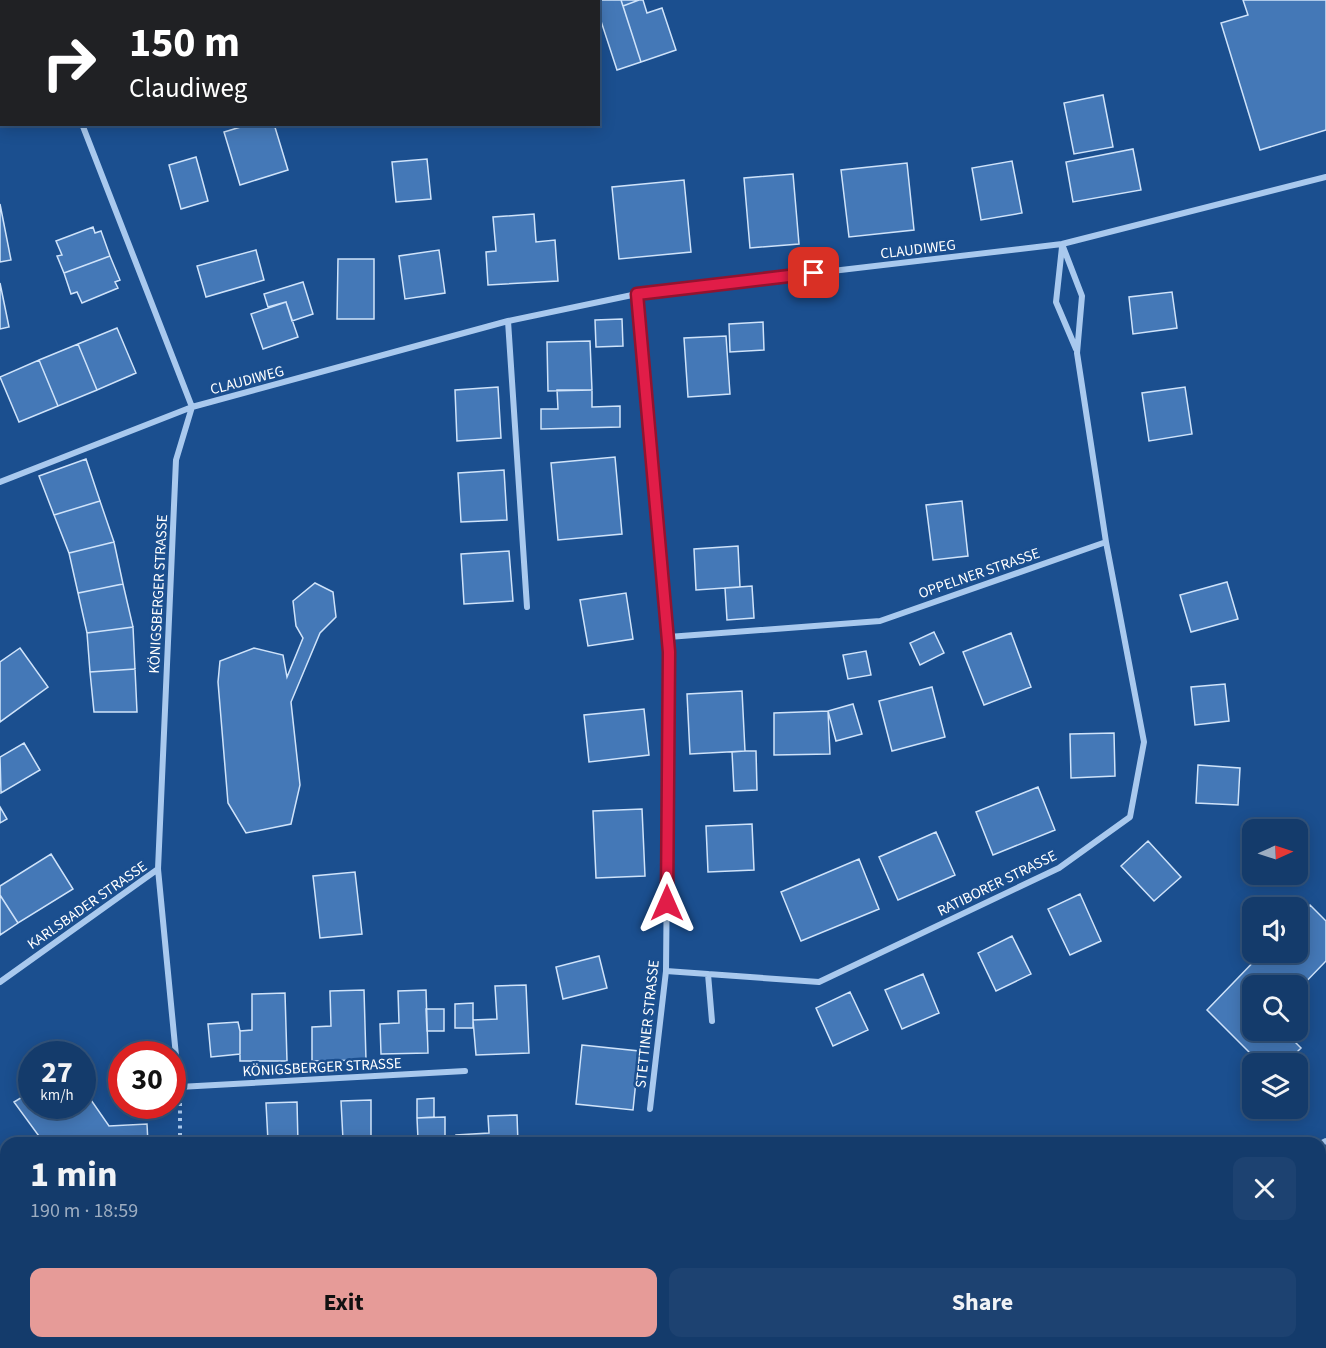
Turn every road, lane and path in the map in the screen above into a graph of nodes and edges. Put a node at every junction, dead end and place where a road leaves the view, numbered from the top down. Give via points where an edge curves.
1 (83, 126) edge
2 (1326, 177) edge
3 (1062, 244) junction
4 (637, 294) junction
5 (508, 321) junction
6 (1077, 353) junction
7 (192, 407) junction
8 (0, 482) edge
9 (1106, 542) junction
10 (527, 607) dead end
11 (668, 637) junction
12 (158, 869) junction
13 (666, 971) junction
14 (708, 974) junction
15 (0, 982) edge
16 (712, 1021) dead end
17 (175, 1041) edge
18 (465, 1071) dead end
19 (186, 1087) edge
20 (650, 1109) dead end
21 (180, 1119) edge
22 (180, 1137) edge

1 - 7 street
2 - 3 street, CLAUDIWEG
3 - 4 street, CLAUDIWEG
3 - 6 street via 1082,296
3 - 6 street via 1056,303
4 - 5 street, CLAUDIWEG
4 - 11 street, STETTINER STRASSE
5 - 7 street, CLAUDIWEG
5 - 10 street
6 - 9 street
7 - 8 street, CLAUDIWEG
7 - 12 street, KÖNIGSBERGER STRASSE via 176,460
9 - 11 street, OPPELNER STRASSE via 880,621
9 - 14 street, RATIBORER STRASSE via 1144,742 1130,817 1059,868 819,982
11 - 13 street, STETTINER STRASSE
12 - 15 street, KARLSBADER STRASSE
12 - 17 street, KÖNIGSBERGER STRASSE
13 - 14 street, RATIBORER STRASSE
13 - 20 street, STETTINER STRASSE
14 - 16 street
18 - 19 street, KÖNIGSBERGER STRASSE
21 - 22 path

